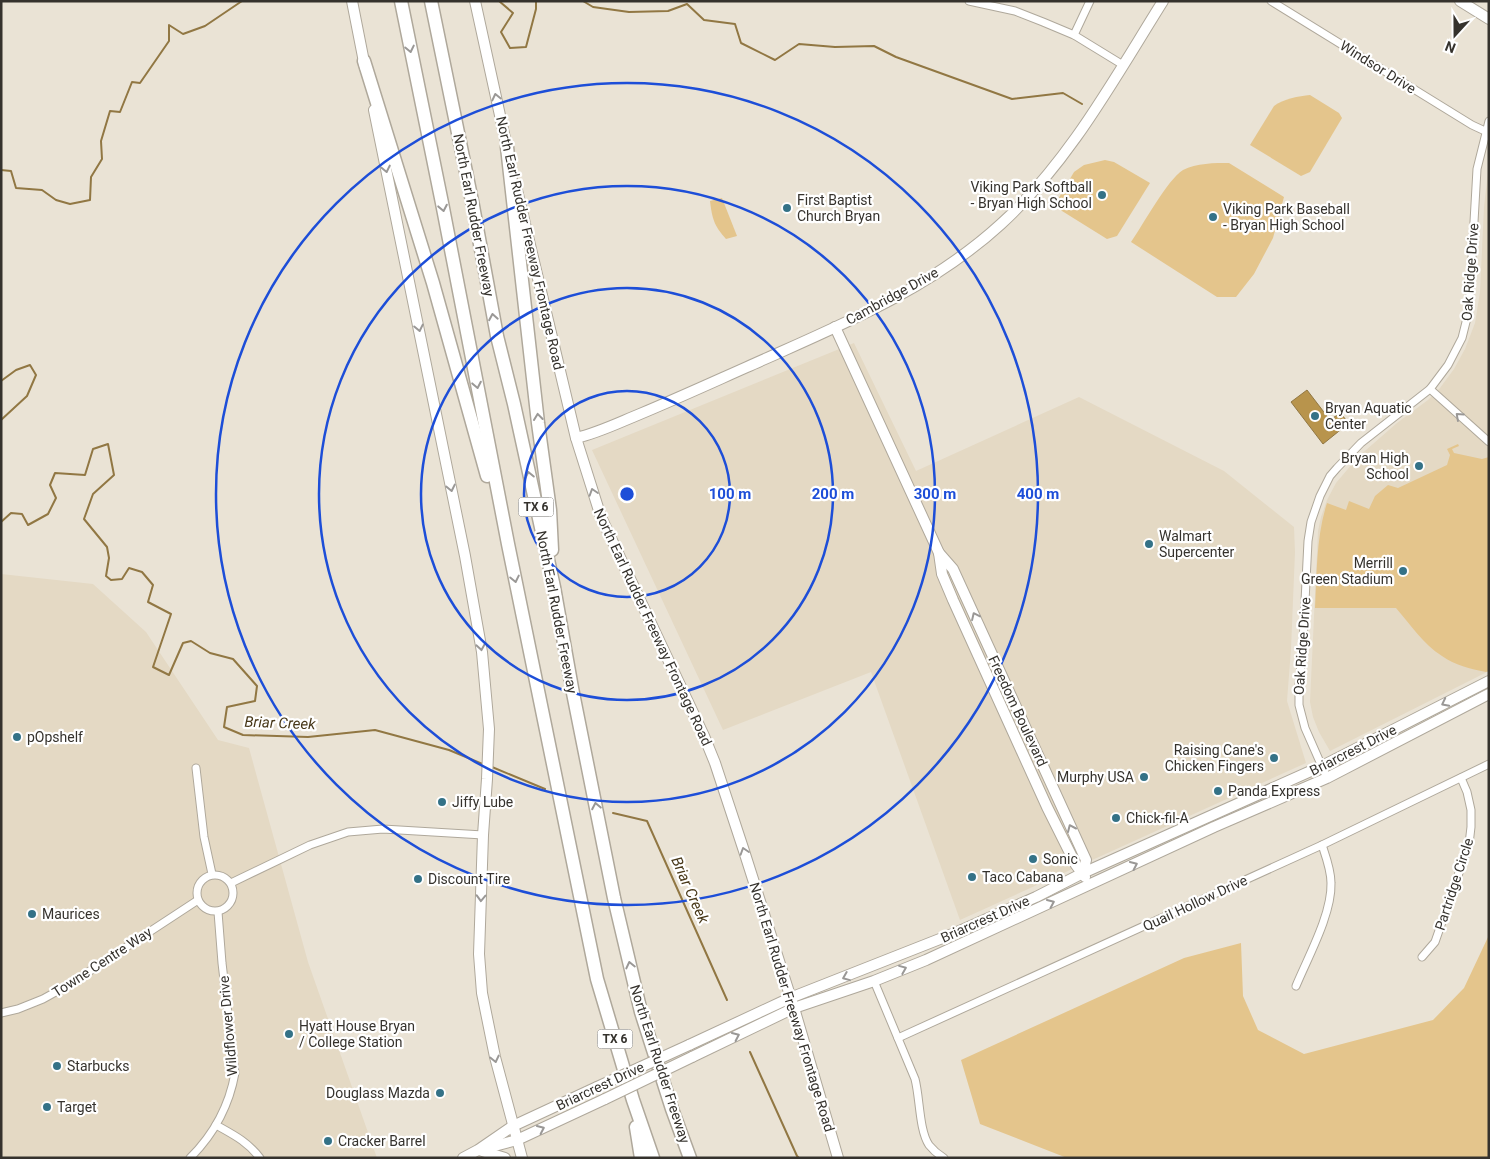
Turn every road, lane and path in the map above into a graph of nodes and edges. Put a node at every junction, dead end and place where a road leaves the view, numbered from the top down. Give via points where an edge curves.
1 (352, 1) edge
2 (400, 1) edge
3 (431, 1) edge
4 (475, 1) edge
5 (969, 1) edge
6 (1090, 1) edge
7 (1163, 1) edge
8 (1271, 1) edge
9 (1460, 1) edge
10 (990, 3) edge
11 (1489, 19) edge
12 (1074, 35) junction
13 (364, 61) junction
14 (1123, 65) junction
15 (1489, 121) edge
16 (1485, 131) junction
17 (507, 146) junction
18 (835, 327) junction
19 (1430, 389) junction
20 (576, 438) junction
21 (1489, 442) edge
22 (508, 544) junction
23 (939, 553) junction
24 (554, 587) junction
25 (985, 639) junction
26 (973, 644) junction
27 (1489, 681) edge
28 (1489, 694) edge
29 (1014, 703) junction
30 (1003, 709) junction
31 (1040, 758) junction
32 (1028, 764) junction
33 (1489, 764) edge
34 (1322, 766) junction
35 (196, 768) dead end
36 (1327, 778) junction
37 (1461, 778) junction
38 (483, 835) junction
39 (1322, 845) junction
40 (1083, 873) junction
41 (212, 874) junction
42 (231, 883) junction
43 (1089, 885) junction
44 (198, 900) junction
45 (218, 912) junction
46 (1422, 956) dead end
47 (874, 981) junction
48 (1296, 986) dead end
49 (790, 998) junction
50 (794, 1008) junction
51 (1, 1013) edge
52 (898, 1038) junction
53 (633, 1100) junction
54 (216, 1125) junction
55 (513, 1126) junction
56 (517, 1140) junction
57 (478, 1150) junction
58 (190, 1158) edge
59 (260, 1158) edge
60 (463, 1158) edge
61 (505, 1158) edge
62 (522, 1158) edge
63 (641, 1158) edge
64 (653, 1158) edge
65 (690, 1158) edge
66 (838, 1158) edge
67 (944, 1158) edge

1 - 13 main road
2 -> 22 highway, TX 6
24 -> 3 highway, North Earl Rudder Freeway / TX 6 via 497,336
17 -> 4 main road, North Earl Rudder Freeway Frontage Road
5 - 10 street
6 - 12 street
7 - 14 main road, Cambridge Drive
8 - 16 street, Windsor Drive
9 - 11 main road
10 - 12 street
12 - 14 street
13 - 22 highway via 433,283
13 -> 38 main road via 481,642 489,729
14 - 18 main road, Cambridge Drive via 1065,154 1000,225 918,285
15 - 16 street, Oak Ridge Drive
16 - 19 street, Oak Ridge Drive via 1477,168 1466,327 1448,365
17 - 20 main road, North Earl Rudder Freeway Frontage Road
24 -> 17 highway via 550,510
18 - 20 main road, Cambridge Drive via 673,400
18 - 23 main road, Freedom Boulevard
21 -> 19 street
19 - 34 street, Oak Ridge Drive via 1343,460 1325,485 1313,513 1308,541 1298,697 1302,721
49 -> 20 main road, North Earl Rudder Freeway Frontage Road via 715,763 601,517
22 -> 53 highway, TX 6 via 597,979
25 -> 23 main road, Freedom Boulevard via 953,568
23 - 26 main road, Freedom Boulevard via 942,574
65 -> 24 highway, North Earl Rudder Freeway / TX 6 via 641,1012 614,898
25 - 26 main road
25 - 29 main road, Freedom Boulevard
26 - 30 main road, Freedom Boulevard
27 -> 34 main road, Briarcrest Drive
28 - 36 main road, Briarcrest Drive
29 - 30 main road
29 - 31 main road, Freedom Boulevard
30 - 32 main road, Freedom Boulevard
31 - 32 main road
40 -> 31 main road, Freedom Boulevard via 1086,860
32 - 40 main road, Freedom Boulevard via 1076,865
33 - 37 street, Quail Hollow Drive
34 - 36 street, Oak Ridge Drive
34 - 40 main road, Briarcrest Drive
35 - 41 street
43 -> 36 main road, Briarcrest Drive
37 - 39 street, Quail Hollow Drive
37 - 46 street, Partridge Circle via 1468,792 1472,827 1435,942
38 - 42 street via 384,829 348,832 310,845
38 -> 55 main road via 479,954 482,992
39 - 48 street via 1331,884 1329,901
39 - 52 street, Quail Hollow Drive
40 - 43 main road, Freedom Boulevard
40 -> 49 main road, Briarcrest Drive via 954,933
41 - 42 street via 220,874
41 - 44 street via 204,876 199,883
42 - 45 street via 230,902
47 -> 43 main road, Briarcrest Drive
44 - 45 street via 207,910
44 - 51 street, Towne Centre Way via 49,995
45 - 54 street, Wildflower Drive via 235,1073
47 - 50 main road, Briarcrest Drive
47 - 52 street
49 - 50 main road, North Earl Rudder Freeway Frontage Road
49 - 55 main road, Briarcrest Drive, bridge
56 -> 50 main road, Briarcrest Drive, bridge
50 - 66 main road, North Earl Rudder Freeway Frontage Road
52 - 67 street via 916,1079 924,1134 929,1145
53 - 63 highway
53 - 64 highway, TX 6
54 - 58 street, Wildflower Drive
54 - 59 street via 253,1148
55 - 56 main road
55 - 57 main road, Briarcrest Drive
56 - 57 main road, Briarcrest Drive
56 - 62 main road
57 - 60 main road, Briarcrest Drive
57 - 61 main road

